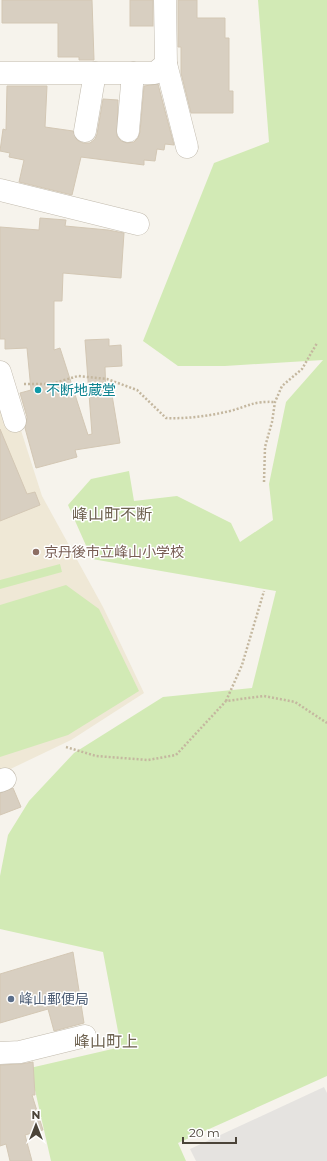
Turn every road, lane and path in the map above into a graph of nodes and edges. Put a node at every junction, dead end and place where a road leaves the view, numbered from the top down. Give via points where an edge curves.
1 (165, 0) edge
2 (166, 64) junction
3 (0, 73) edge
4 (95, 73) junction
5 (133, 73) junction
6 (85, 131) dead end
7 (128, 131) dead end
8 (187, 147) dead end
9 (0, 190) edge
10 (138, 224) dead end
11 (317, 343) dead end
12 (2, 377) edge
13 (275, 402) junction
14 (15, 421) dead end
15 (264, 482) dead end
16 (264, 591) dead end
17 (226, 701) junction
18 (327, 723) edge
19 (66, 747) dead end
20 (85, 1036) dead end
21 (0, 1052) edge

1 - 2 street
2 - 5 street via 155,73
2 - 8 street
3 - 4 street
4 - 5 street
4 - 6 street
5 - 7 street
9 - 10 street
11 - 13 path via 302,369 282,386
12 - 13 path via 51,384 78,376 107,379 136,390 166,418 185,418 231,411 258,401
12 - 14 street
13 - 15 path via 265,447
16 - 17 path via 242,666
17 - 18 path via 264,696 296,702
17 - 19 path via 176,755 148,760 96,756
20 - 21 street via 20,1052

